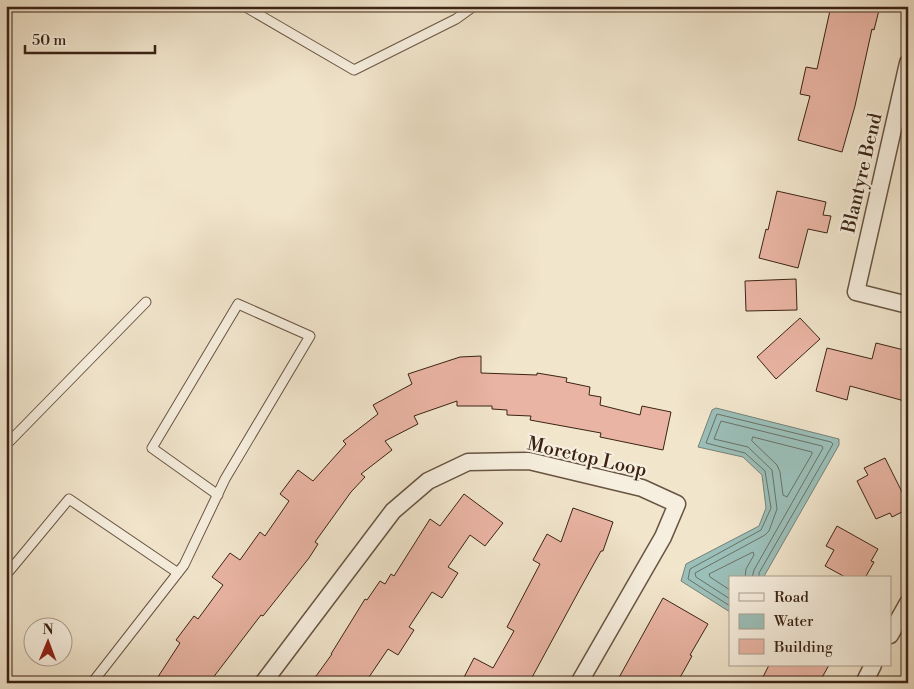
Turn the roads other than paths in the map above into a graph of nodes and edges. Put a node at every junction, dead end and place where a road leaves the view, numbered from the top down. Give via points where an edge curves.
1 (244, 6) edge
2 (474, 6) edge
3 (907, 67) edge
4 (146, 302) dead end
5 (908, 305) edge
6 (6, 445) edge
7 (218, 495) junction
8 (178, 573) junction
9 (6, 575) edge
10 (908, 603) edge
11 (892, 631) edge
12 (873, 666) edge
13 (92, 683) edge
14 (263, 683) edge
15 (579, 683) edge
16 (864, 683) edge

1 - 2 lane via 354,70 456,19
3 - 5 street, Blantyre Bend via 856,292
4 - 6 lane
7 - 7 lane via 310,336 238,304 152,448
7 - 8 lane
8 - 9 lane via 69,499
8 - 13 lane
10 - 11 street
12 - 16 street
14 - 15 street, Moretop Loop via 393,511 428,481 468,462 520,461 642,488 676,504 663,537

